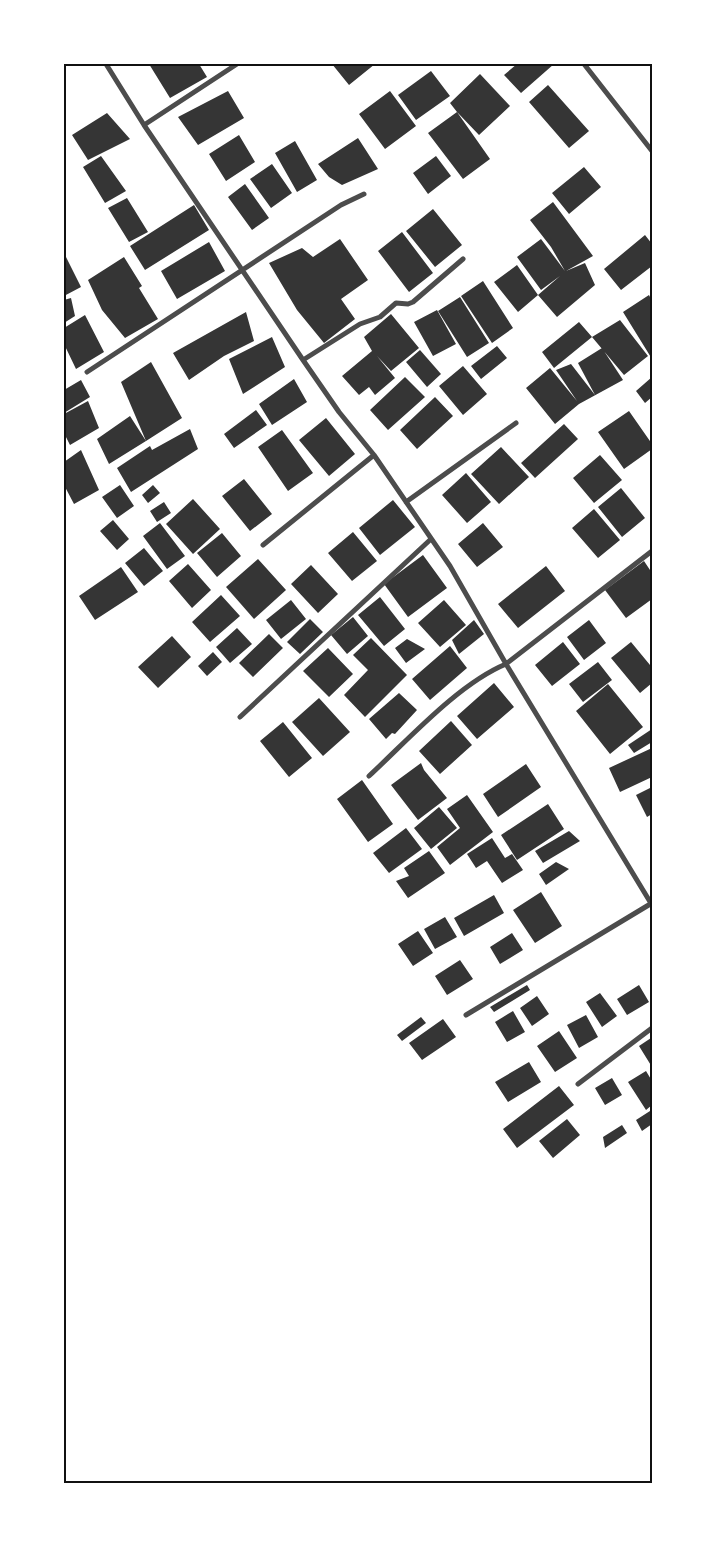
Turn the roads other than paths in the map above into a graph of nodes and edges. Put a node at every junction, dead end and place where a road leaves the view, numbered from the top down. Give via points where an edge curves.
1 (106, 64) edge
2 (237, 64) edge
3 (584, 64) edge
4 (144, 125) junction
5 (652, 151) edge
6 (364, 194) dead end
7 (463, 259) dead end
8 (242, 270) junction
9 (303, 360) junction
10 (87, 372) dead end
11 (516, 423) dead end
12 (374, 455) junction
13 (406, 502) junction
14 (431, 539) junction
15 (262, 545) dead end
16 (652, 551) edge
17 (506, 664) junction
18 (240, 717) dead end
19 (369, 776) dead end
20 (652, 904) edge
21 (466, 1015) dead end
22 (652, 1028) edge
23 (578, 1084) dead end

1 - 4 street
2 - 4 street
3 - 5 street
4 - 8 street
6 - 8 street via 341,205
7 - 9 street via 413,302 396,303 380,317 360,324
8 - 9 street
8 - 10 street
9 - 12 street
11 - 13 street
12 - 13 street
12 - 15 street
13 - 14 street
14 - 17 street
14 - 18 street
16 - 17 street
17 - 19 street via 490,670 441,709
17 - 20 street
20 - 21 street
22 - 23 street

